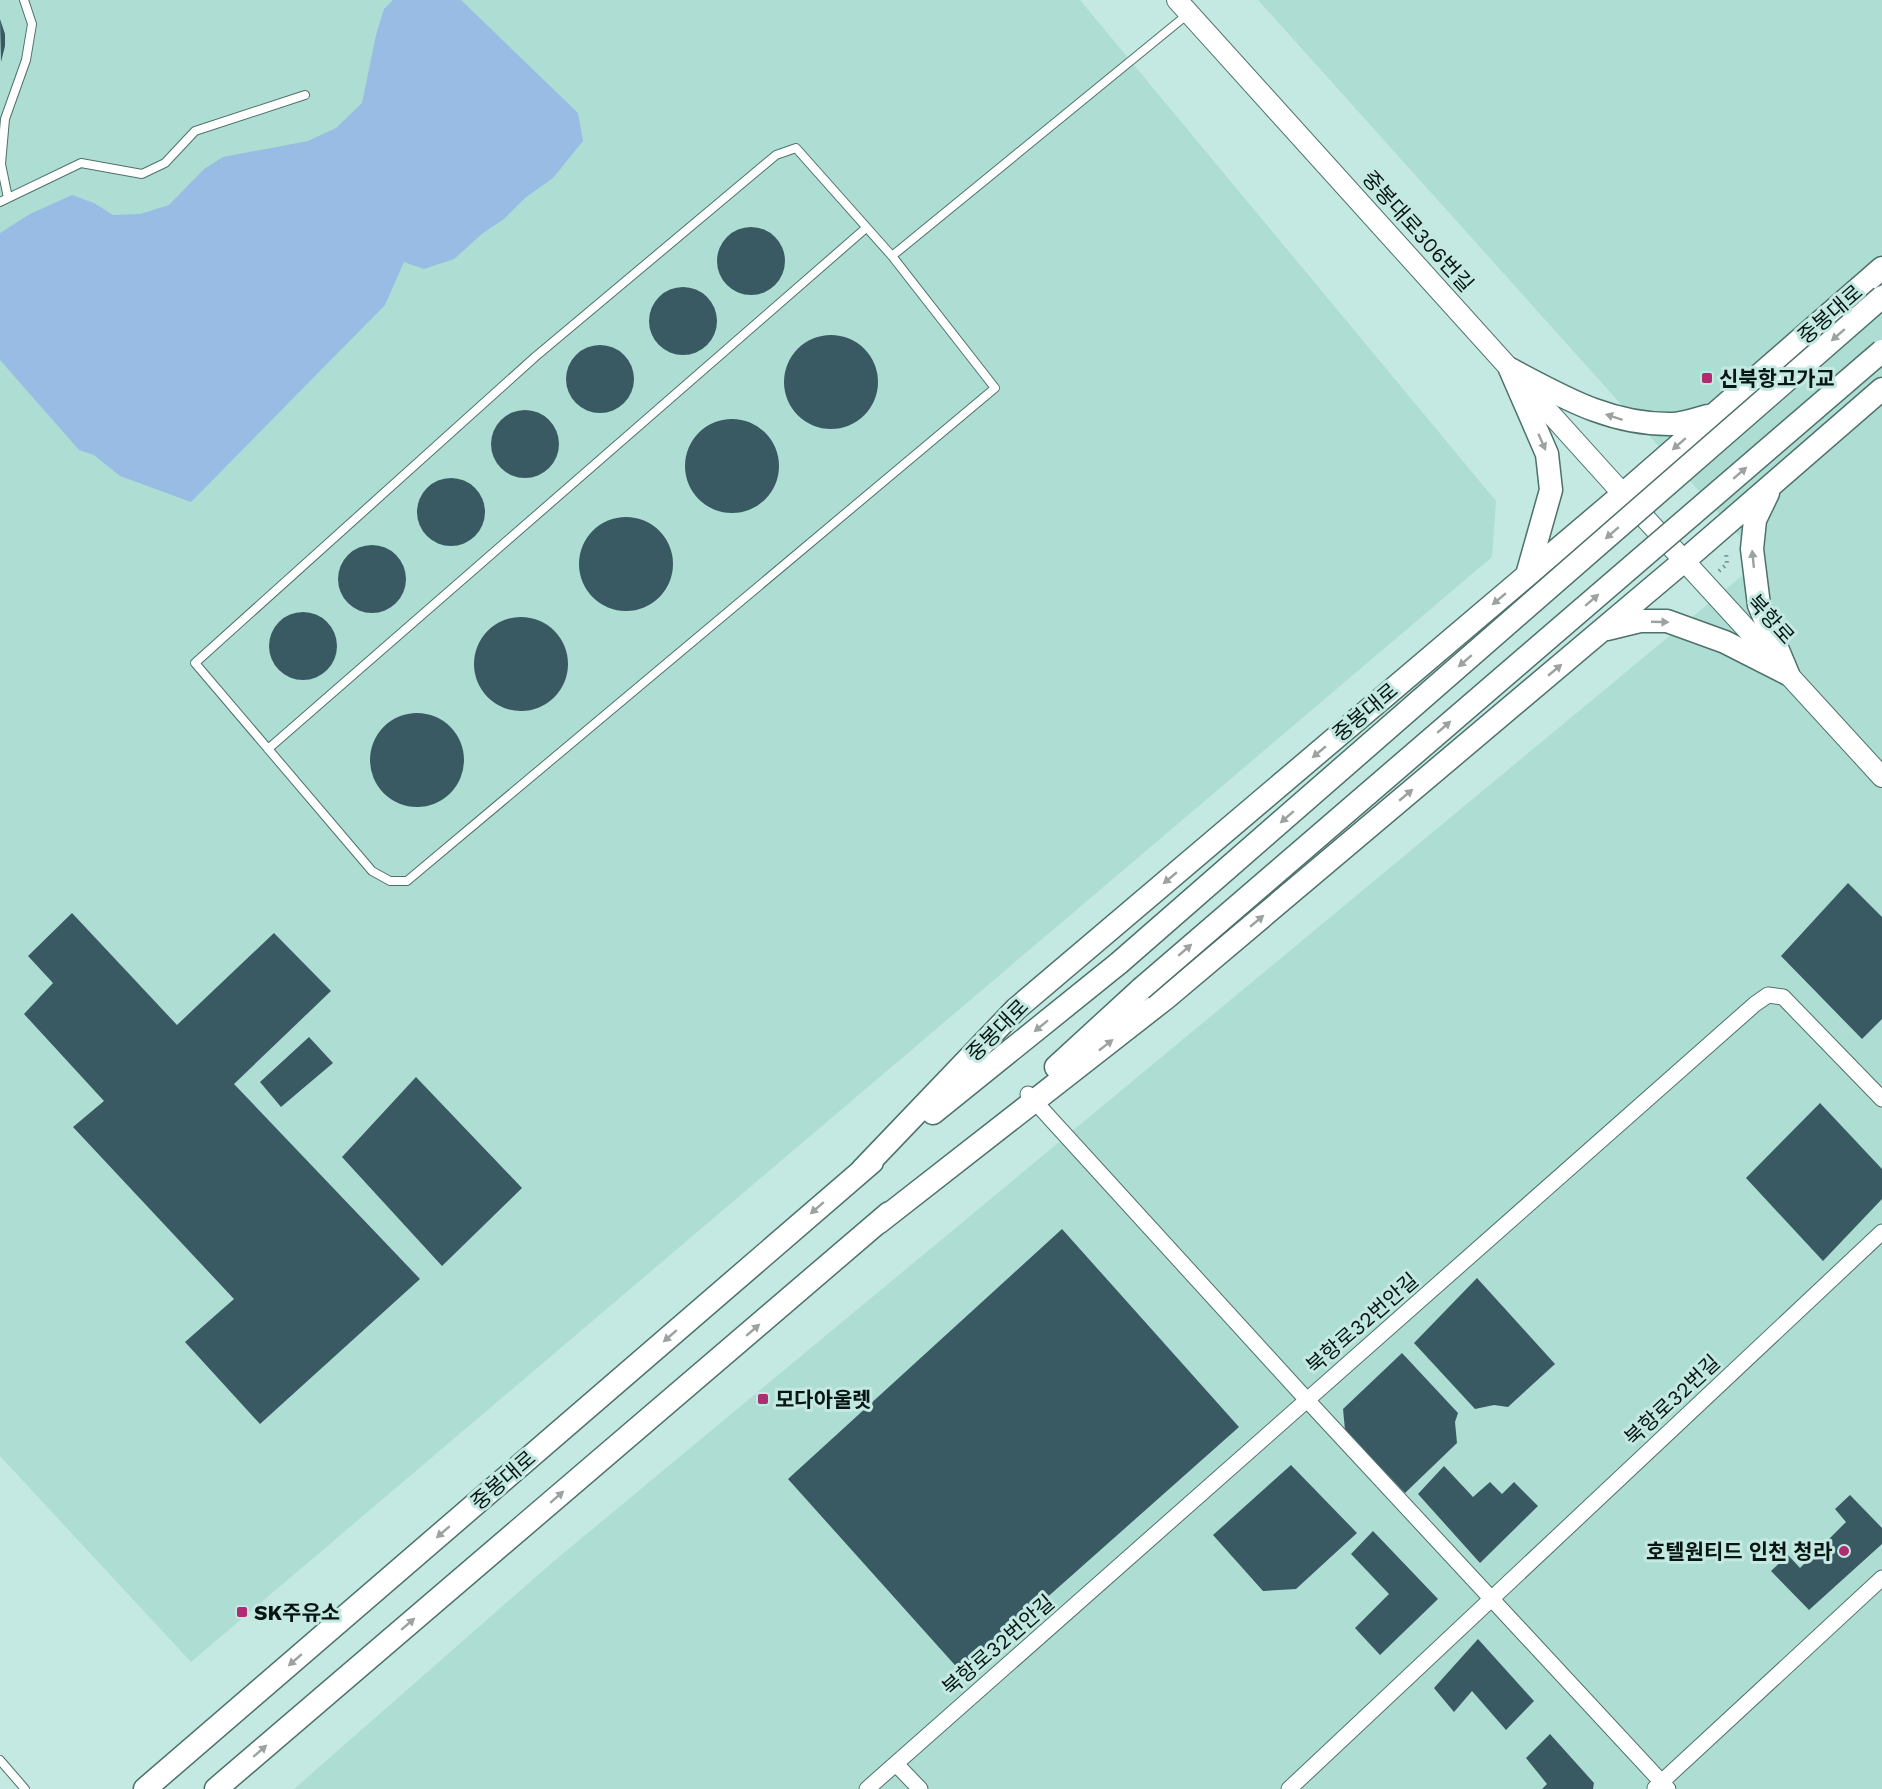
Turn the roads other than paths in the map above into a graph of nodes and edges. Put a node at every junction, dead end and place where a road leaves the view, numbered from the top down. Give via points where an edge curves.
1 (24, 0) edge
2 (1183, 7) edge
3 (305, 95) dead end
4 (4, 200) edge
5 (866, 228) junction
6 (891, 256) junction
7 (1882, 268) edge
8 (1882, 297) edge
9 (1882, 351) edge
10 (1510, 369) junction
11 (1882, 389) edge
12 (1712, 416) junction
13 (1773, 484) junction
14 (1623, 494) junction
15 (1685, 560) junction
16 (1527, 575) junction
17 (1602, 630) junction
18 (1788, 674) junction
19 (268, 749) junction
20 (1882, 777) edge
21 (1031, 1097) junction
22 (1882, 1100) edge
23 (861, 1170) junction
24 (1882, 1232) edge
25 (1307, 1401) junction
26 (1882, 1578) edge
27 (1491, 1599) junction
28 (0, 1760) edge
29 (896, 1764) junction
30 (1661, 1787) edge
31 (25, 1789) edge
32 (146, 1789) edge
33 (216, 1789) edge
34 (867, 1789) edge
35 (920, 1789) edge
36 (1289, 1789) edge

1 - 4 lane via 32,24 26,60 5,119 1,164
2 - 6 lane
2 - 10 street, 중봉대로306번길
3 - 4 lane via 195,130 165,163 142,174 81,163
5 - 6 lane
5 - 19 lane
5 - 19 lane via 796,148 776,155 535,357 195,663
6 - 19 lane via 995,388 407,881 390,881 372,871
7 - 12 main road, 중봉대로
8 -> 23 main road, 중봉대로, bridge via 1119,963
21 -> 9 main road, bridge via 1141,988
12 -> 10 main road via 1674,424 1620,420 1575,403
10 - 14 street, 중봉대로306번길
10 -> 16 main road via 1547,454 1551,490
11 - 13 main road
12 -> 14 main road, 중봉대로
13 - 15 main road
18 -> 13 main road via 1759,605 1752,549 1755,520
14 - 15 street, 북항로
14 - 16 main road, 중봉대로
15 - 17 main road
15 - 18 street, 북항로
16 -> 23 main road, 중봉대로 via 1016,1009
17 -> 18 main road via 1640,621 1667,621 1725,642
21 -> 17 main road via 1166,998
18 - 20 street, 북항로
21 - 25 street
33 -> 21 main road via 878,1222
22 - 25 street, 북항로32번안길 via 1783,997 1768,995
23 -> 32 main road, 중봉대로
24 - 27 street, 북항로32번길
25 - 27 street
25 - 29 street, 북항로32번안길
26 - 30 street
27 - 30 street
27 - 36 street, 북항로32번길
28 - 31 lane
29 - 34 street, 북항로32번안길
29 - 35 street

